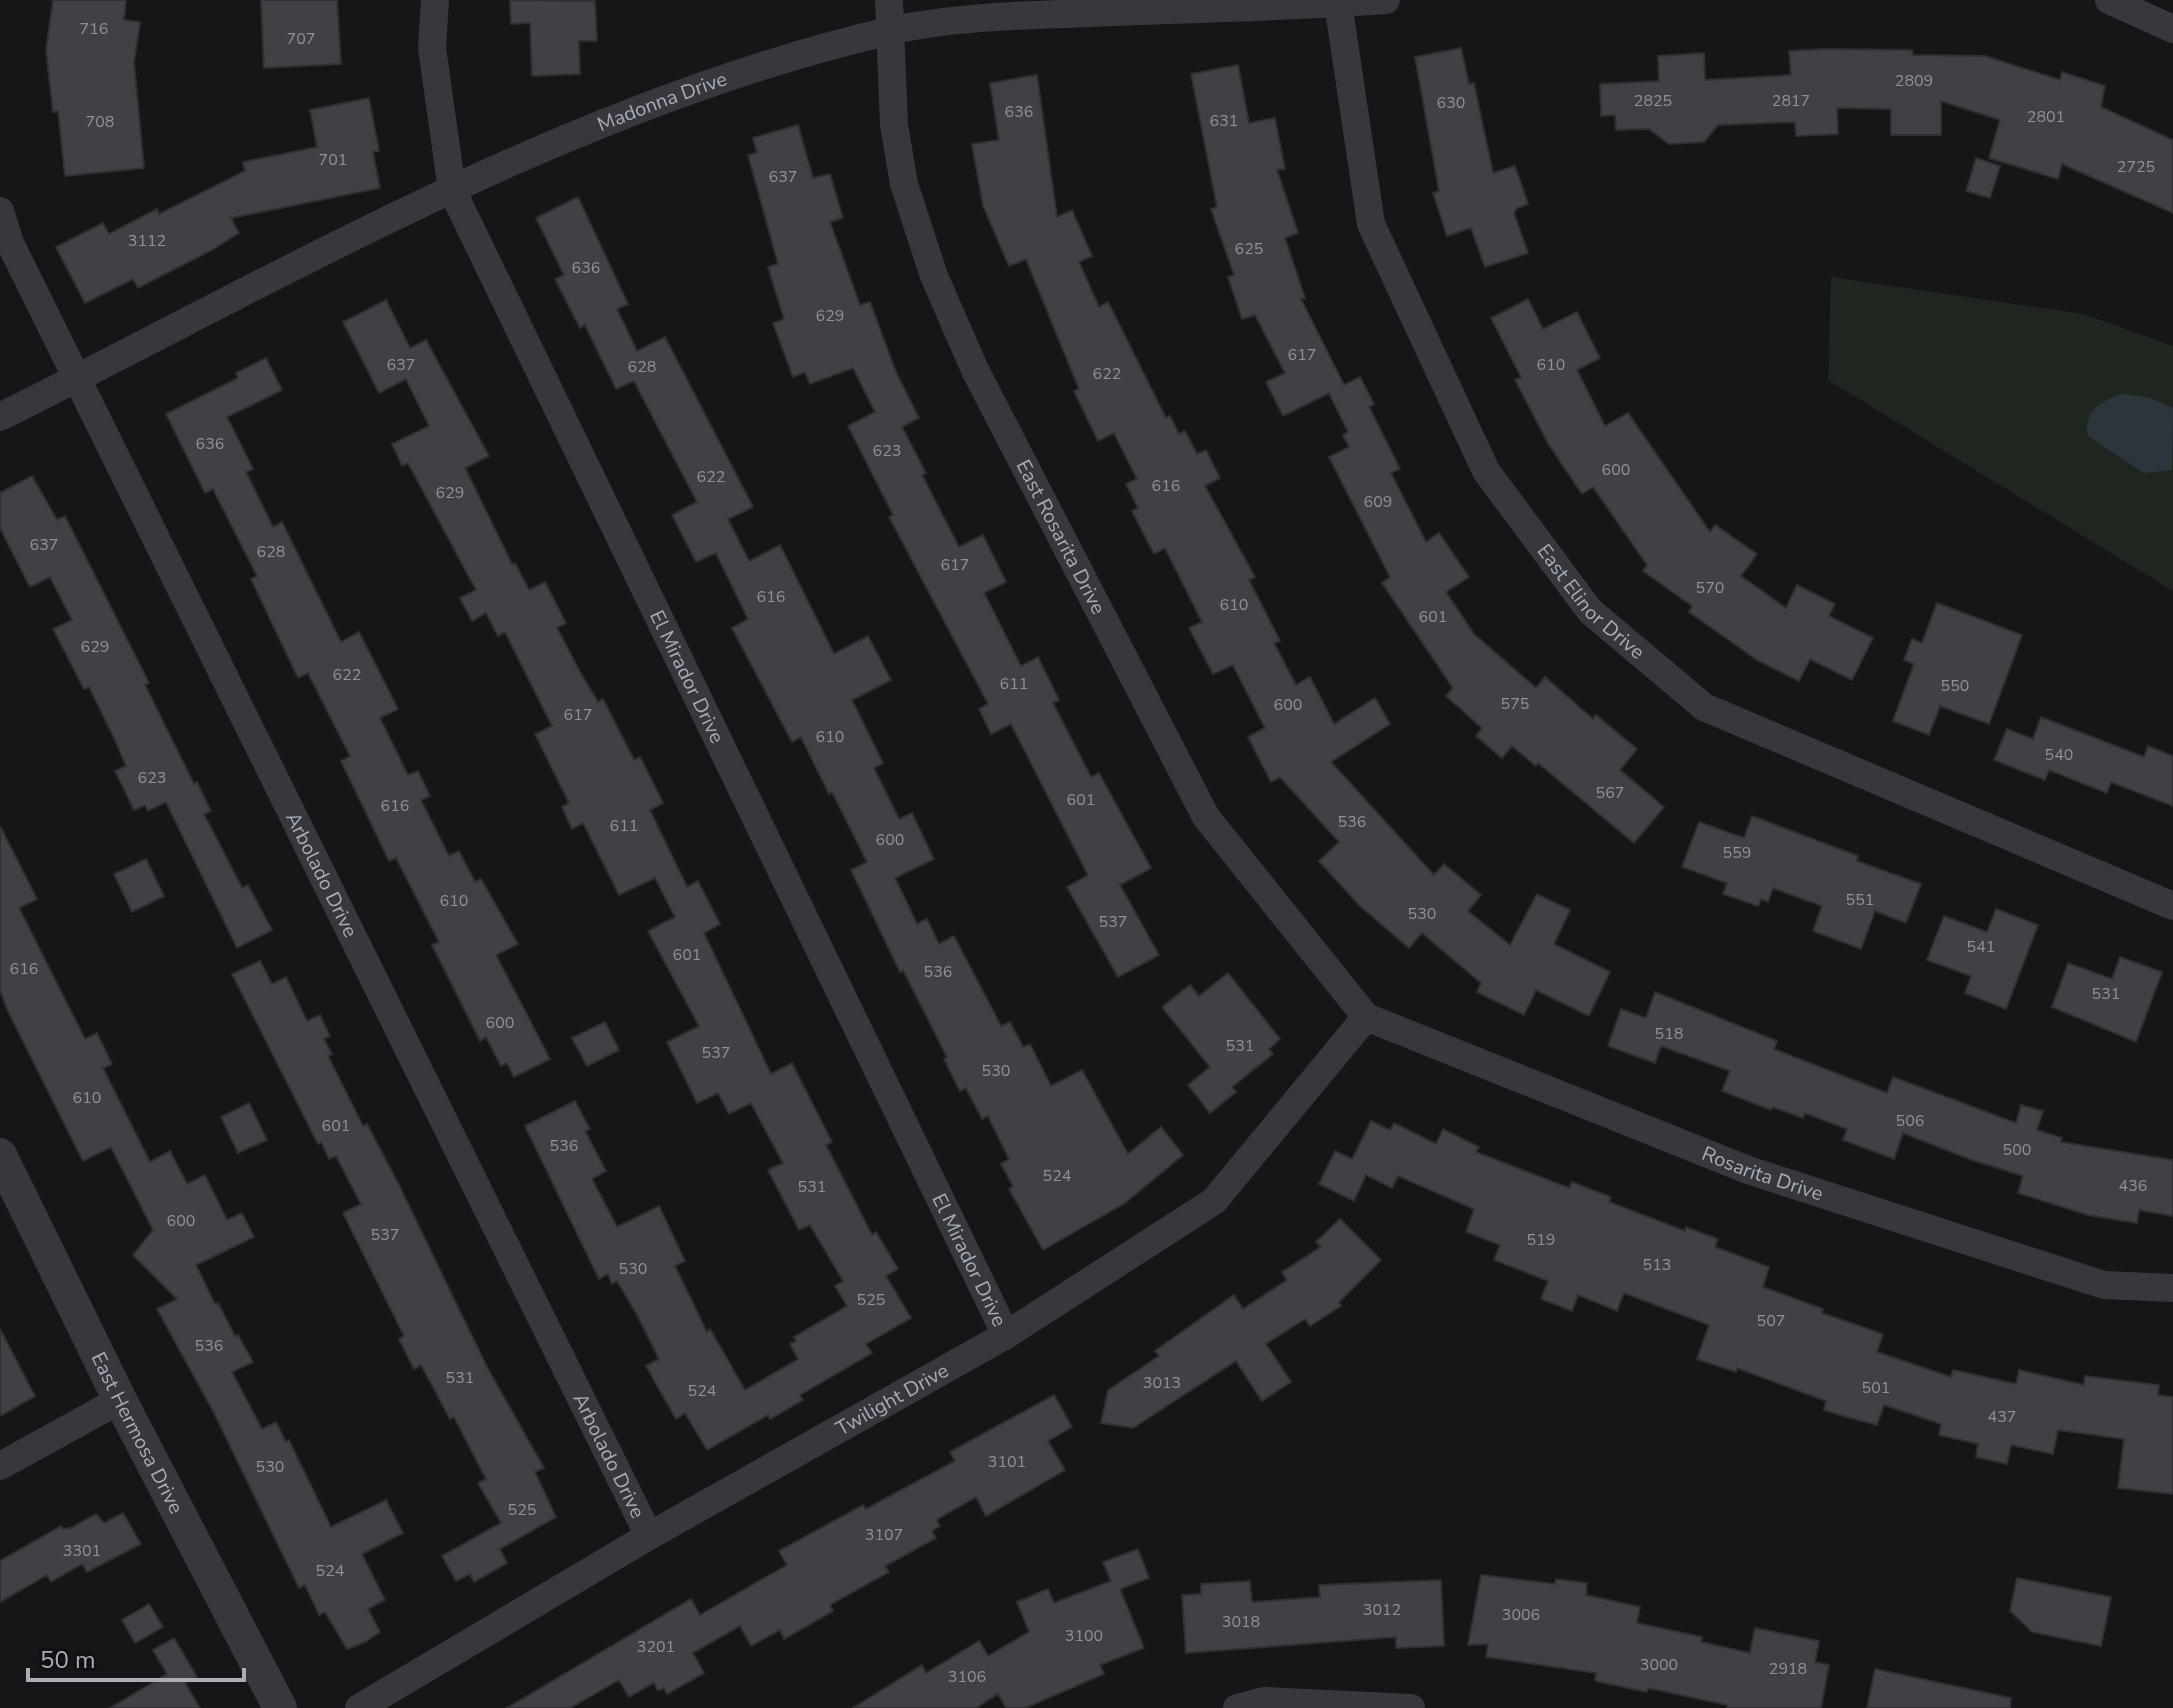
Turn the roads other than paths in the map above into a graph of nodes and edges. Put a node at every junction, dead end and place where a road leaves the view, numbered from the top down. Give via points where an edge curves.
1 (435, 0) edge
2 (889, 0) edge
3 (1386, 0) edge
4 (2109, 0) edge
5 (1338, 3) junction
6 (2173, 29) edge
7 (887, 31) junction
8 (452, 190) junction
9 (0, 211) edge
10 (77, 379) junction
11 (0, 417) edge
12 (2173, 906) edge
13 (1366, 1017) junction
14 (0, 1155) edge
15 (2173, 1288) edge
16 (1006, 1335) junction
17 (120, 1400) junction
18 (0, 1466) edge
19 (649, 1536) junction
20 (280, 1708) edge
21 (359, 1708) edge
22 (1237, 1708) edge
23 (1411, 1708) edge

1 - 8 street, El Mirador Drive via 432,48
2 - 7 street, East Rosarita Drive
3 - 5 street, Madonna Drive
4 - 6 street
5 - 7 street, Madonna Drive via 1024,15
5 - 12 street, East Elinor Drive via 1371,224 1486,471 1590,611 1704,707
7 - 8 street, Madonna Drive via 690,91
7 - 13 street, East Rosarita Drive via 904,184 934,276 975,370 1206,817
8 - 10 street, Madonna Drive
8 - 16 street, El Mirador Drive
9 - 10 street, Arbolado Drive via 10,243
10 - 11 street, Madonna Drive
10 - 19 street, Arbolado Drive
13 - 15 street, Rosarita Drive via 1748,1170 2104,1285
13 - 16 street, Twilight Drive via 1214,1201
14 - 17 street, East Hermosa Drive
16 - 19 street, Twilight Drive
17 - 18 street
17 - 20 street, East Hermosa Drive
19 - 21 street, Twilight Drive
22 - 23 street via 1264,1701

